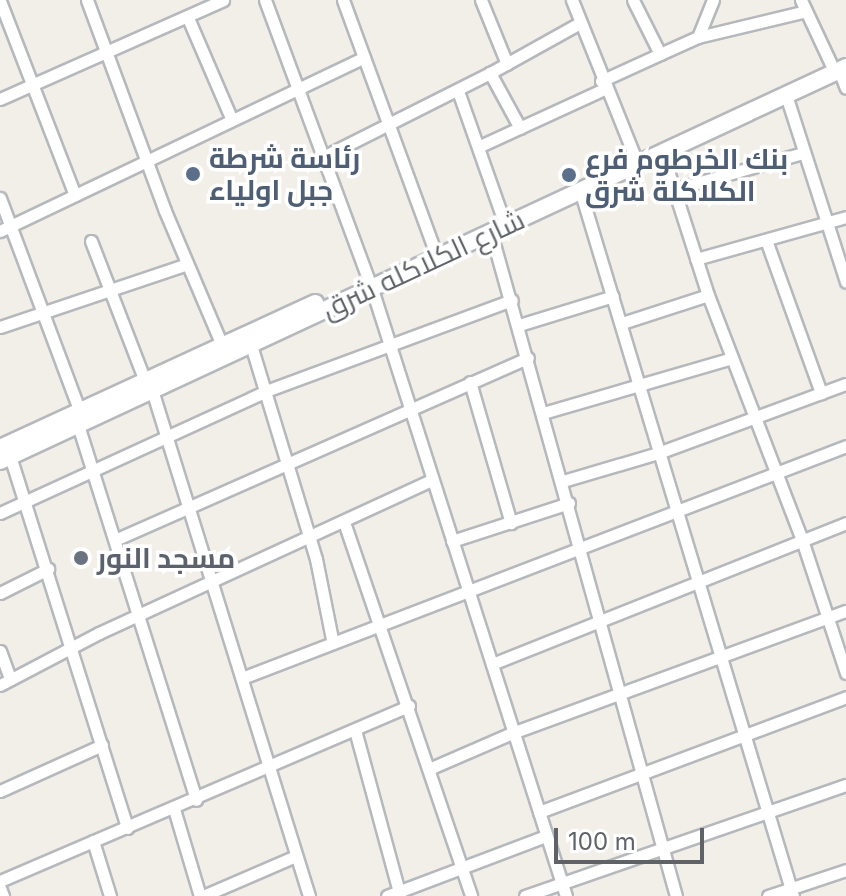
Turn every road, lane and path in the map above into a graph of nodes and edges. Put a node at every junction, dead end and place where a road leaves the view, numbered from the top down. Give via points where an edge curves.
1 (87, 0) edge
2 (223, 0) edge
3 (265, 0) edge
4 (343, 0) edge
5 (481, 0) edge
6 (572, 0) edge
7 (633, 0) edge
8 (713, 0) edge
9 (0, 1) edge
10 (200, 5) edge
11 (804, 6) edge
12 (188, 18) junction
13 (580, 23) junction
14 (698, 37) junction
15 (107, 53) junction
16 (660, 54) junction
17 (364, 57) junction
18 (507, 64) junction
19 (841, 64) edge
20 (490, 73) junction
21 (35, 83) junction
22 (603, 85) junction
23 (298, 88) junction
24 (846, 88) edge
25 (458, 91) junction
26 (786, 95) junction
27 (0, 99) edge
28 (231, 118) junction
29 (392, 125) junction
30 (520, 128) junction
31 (480, 146) junction
32 (662, 152) junction
33 (803, 153) junction
34 (634, 155) junction
35 (325, 156) junction
36 (146, 161) junction
37 (580, 190) junction
38 (672, 190) junction
39 (75, 195) junction
40 (0, 198) edge
41 (502, 216) junction
42 (846, 217) edge
43 (826, 224) junction
44 (5, 229) edge
45 (491, 233) junction
46 (766, 240) junction
47 (91, 241) dead end
48 (434, 248) junction
49 (696, 259) junction
50 (187, 264) junction
51 (846, 282) edge
52 (370, 284) junction
53 (111, 290) junction
54 (708, 295) junction
55 (613, 296) junction
56 (512, 300) junction
57 (42, 313) junction
58 (622, 323) junction
59 (519, 325) junction
60 (0, 327) edge
61 (389, 344) junction
62 (222, 345) junction
63 (251, 345) junction
64 (528, 358) junction
65 (732, 358) junction
66 (470, 382) junction
67 (638, 384) junction
68 (846, 384) edge
69 (149, 386) junction
70 (266, 391) junction
71 (821, 393) junction
72 (409, 410) junction
73 (543, 413) junction
74 (754, 417) junction
75 (79, 418) junction
76 (165, 438) junction
77 (846, 446) edge
78 (658, 453) junction
79 (3, 455) edge
80 (286, 463) junction
81 (777, 471) junction
82 (95, 472) junction
83 (432, 480) junction
84 (563, 481) junction
85 (26, 502) junction
86 (569, 503) junction
87 (187, 507) junction
88 (0, 513) edge
89 (675, 514) junction
90 (344, 522) junction
91 (511, 523) junction
92 (846, 523) edge
93 (117, 539) junction
94 (802, 540) junction
95 (306, 541) junction
96 (452, 541) junction
97 (580, 545) junction
98 (48, 569) junction
99 (212, 582) junction
100 (698, 584) junction
101 (467, 590) junction
102 (0, 593) edge
103 (846, 611) edge
104 (141, 614) junction
105 (828, 617) junction
106 (602, 618) junction
107 (380, 621) junction
108 (332, 639) junction
109 (73, 647) junction
110 (0, 651) edge
111 (720, 656) junction
112 (492, 664) junction
113 (846, 673) edge
114 (242, 678) junction
115 (5, 682) edge
116 (622, 691) junction
117 (846, 697) edge
118 (409, 706) junction
119 (355, 730) junction
120 (512, 733) junction
121 (743, 735) junction
122 (102, 745) junction
123 (270, 768) junction
124 (431, 768) junction
125 (644, 772) junction
126 (846, 785) edge
127 (0, 791) edge
128 (196, 800) junction
129 (174, 809) junction
130 (539, 812) junction
131 (768, 813) junction
132 (127, 828) junction
133 (546, 836) junction
134 (93, 841) junction
135 (665, 849) junction
136 (296, 856) junction
137 (463, 867) junction
138 (846, 870) edge
139 (0, 881) edge
140 (0, 888) edge
141 (564, 890) edge
142 (792, 892) edge
143 (400, 894) edge
144 (3, 896) edge
145 (110, 896) edge
146 (201, 896) edge
147 (309, 896) edge
148 (387, 896) edge
149 (471, 896) edge
150 (525, 896) edge
151 (676, 896) edge
152 (768, 896) edge

1 - 15 street
2 - 10 street
3 - 23 street
4 - 17 street
5 - 18 street
6 - 13 street
7 - 16 street
8 - 14 street
9 - 21 street
10 - 12 street
11 - 14 street
11 - 19 street
12 - 15 street
12 - 28 street
13 - 18 street
13 - 22 street
14 - 16 street
15 - 21 street
15 - 36 street
16 - 22 street
17 - 23 street
17 - 29 street
18 - 20 street
19 - 24 street
19 - 26 street, شارع الكلاكله شرق
19 - 34 street, شارع الكلاكله شرق
20 - 25 street
20 - 30 street
21 - 27 street
21 - 39 street
22 - 30 street
22 - 34 street
23 - 28 street
23 - 35 street
25 - 29 street
25 - 31 street
26 - 32 street, شارع الكلاكله شرق
26 - 33 street
28 - 36 street
29 - 35 street
29 - 48 street
30 - 31 street
31 - 41 street
32 - 37 street, شارع الكلاكله شرق
32 - 38 street
33 - 38 street
33 - 43 street
34 - 41 street, شارع الكلاكله شرق
35 - 52 street
36 - 39 street
36 - 50 street
37 - 45 street, شارع الكلاكله شرق
37 - 55 street
38 - 49 street
39 - 44 street
40 - 44 street
41 - 48 street, شارع الكلاكله شرق
42 - 43 street
43 - 46 street
43 - 51 street
44 - 57 street
45 - 52 street, شارع الكلاكله شرق
45 - 56 street
46 - 49 street
46 - 71 street
47 - 53 street
48 - 52 street, شارع الكلاكله شرق
49 - 54 street
50 - 53 street
50 - 62 street
52 - 61 street
52 - 62 street, شارع الكلاكله شرق
52 - 63 street, شارع الكلاكله شرق
53 - 57 street
53 - 69 street
54 - 58 street
54 - 65 street
55 - 58 street
55 - 59 street
56 - 59 street
56 - 61 street
57 - 60 street
57 - 75 street
58 - 67 street
59 - 64 street
61 - 70 street
61 - 72 street
62 - 69 street, شارع الكلاكله شرق
63 - 69 street, شارع الكلاكله شرق
63 - 70 street
64 - 66 street
64 - 73 street
65 - 67 street
65 - 74 street
66 - 72 street
66 - 91 street
67 - 73 street
67 - 78 street
68 - 71 street
69 - 75 street, شارع الكلاكله شرق
69 - 76 street
70 - 76 street
70 - 80 street
71 - 74 street
72 - 80 street
72 - 83 street
73 - 84 street
74 - 78 street
74 - 81 street
75 - 79 street, شارع الكلاكله شرق
75 - 82 street
76 - 82 street
76 - 87 street
77 - 81 street
78 - 84 street
78 - 89 street
79 - 85 street
80 - 87 street
80 - 95 street
81 - 89 street
81 - 94 street
82 - 85 street
82 - 93 street
83 - 90 street
83 - 96 street
84 - 86 street
85 - 88 street
85 - 98 street
86 - 91 street
86 - 97 street
87 - 93 street
87 - 99 street
89 - 97 street
89 - 100 street
90 - 95 street
90 - 107 street
91 - 96 street
92 - 94 street
93 - 104 street
94 - 100 street
94 - 105 street
95 - 99 street
95 - 108 street via 316,559
96 - 101 street
97 - 101 street
97 - 106 street
98 - 102 street
98 - 109 street
99 - 104 street
99 - 114 street
100 - 106 street
100 - 111 street
101 - 107 street
101 - 112 street
103 - 105 street
104 - 109 street
104 - 128 street
105 - 111 street
105 - 113 street
106 - 112 street
106 - 116 street
107 - 108 street
107 - 118 street
108 - 114 street
109 - 115 street
109 - 122 street
110 - 115 street
111 - 116 street
111 - 121 street
112 - 120 street
114 - 123 street
116 - 120 street
116 - 125 street
117 - 121 street
118 - 119 street
118 - 124 street
119 - 123 street
119 - 143 street
120 - 124 street
120 - 130 street
121 - 125 street
121 - 131 street
122 - 127 street
122 - 132 street
123 - 128 street
123 - 136 street
124 - 137 street
125 - 130 street
125 - 135 street
126 - 131 street
128 - 129 street
129 - 132 street
129 - 146 street
130 - 133 street
131 - 135 street
131 - 142 street
132 - 134 street
133 - 137 street
133 - 141 street
134 - 139 street
134 - 145 street
135 - 141 street
135 - 151 street
136 - 146 street
136 - 147 street
137 - 143 street
137 - 149 street
138 - 142 street
140 - 144 street
141 - 150 street
142 - 152 street
143 - 148 street

